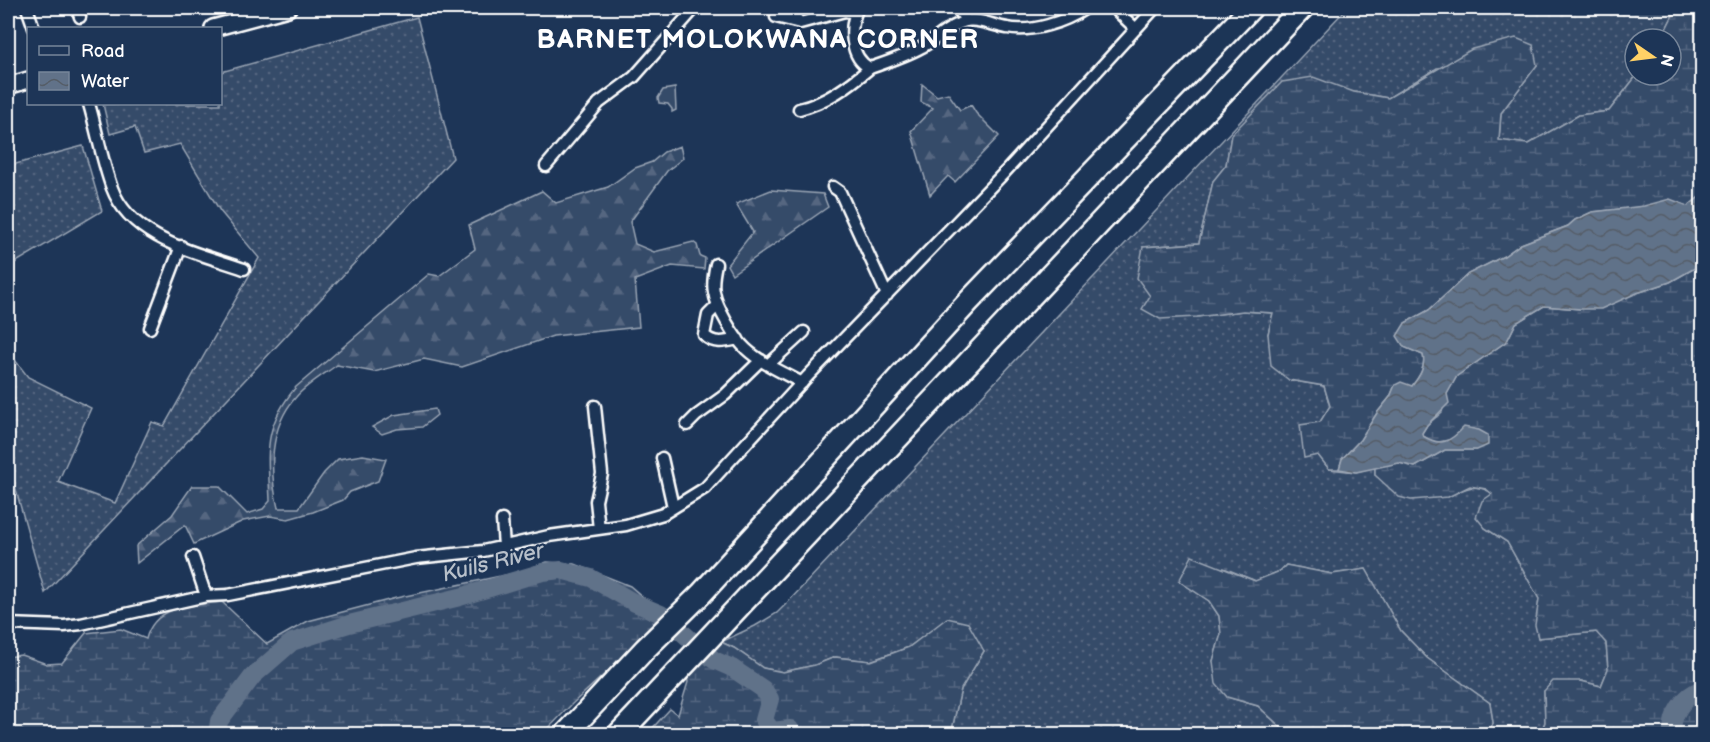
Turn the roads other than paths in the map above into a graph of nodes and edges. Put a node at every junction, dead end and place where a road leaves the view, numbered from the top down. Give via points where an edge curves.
1 (27, 8) edge
2 (288, 8) edge
3 (695, 8) edge
4 (788, 8) edge
5 (957, 8) edge
6 (1086, 8) edge
7 (1114, 8) edge
8 (1155, 8) edge
9 (1251, 8) edge
10 (1302, 8) edge
11 (857, 10) edge
12 (776, 17) dead end
13 (967, 21) junction
14 (800, 23) junction
15 (34, 27) edge
16 (217, 27) edge
17 (1136, 29) junction
18 (870, 68) junction
19 (27, 80) edge
20 (8, 86) edge
21 (89, 105) edge
22 (800, 109) dead end
23 (546, 165) dead end
24 (833, 187) dead end
25 (181, 246) junction
26 (716, 264) dead end
27 (244, 269) dead end
28 (887, 295) junction
29 (718, 305) junction
30 (150, 328) dead end
31 (804, 332) dead end
32 (738, 339) junction
33 (765, 362) junction
34 (802, 383) junction
35 (595, 406) dead end
36 (687, 426) dead end
37 (662, 458) dead end
38 (673, 507) junction
39 (502, 520) dead end
40 (599, 529) junction
41 (504, 546) junction
42 (194, 557) dead end
43 (206, 596) junction
44 (8, 624) edge
45 (566, 735) edge
46 (619, 735) edge

1 - 15 street
2 - 16 main road
3 - 23 street via 634,76 599,103
4 - 14 street
5 - 13 street
6 - 13 street via 1025,30
7 - 17 street
8 - 17 street
9 - 45 highway via 969,301 694,602
10 - 46 highway
11 - 14 street
11 - 18 street via 853,47
12 - 14 street
13 - 18 street via 912,53
17 - 28 street
18 - 22 street via 819,103
19 - 20 main road
21 - 25 street via 116,196 142,227
24 - 28 street via 840,192
25 - 27 street
25 - 30 street
26 - 29 street via 714,293
28 - 34 street
29 - 32 street
29 - 32 street via 708,315 704,334 719,342
31 - 33 street
32 - 33 street
33 - 34 street
33 - 36 street
34 - 38 street via 705,488
35 - 40 street via 602,474 596,501
37 - 38 street
38 - 40 street via 663,514
39 - 41 street
40 - 41 street
41 - 43 street
42 - 43 street
43 - 44 street via 81,624

